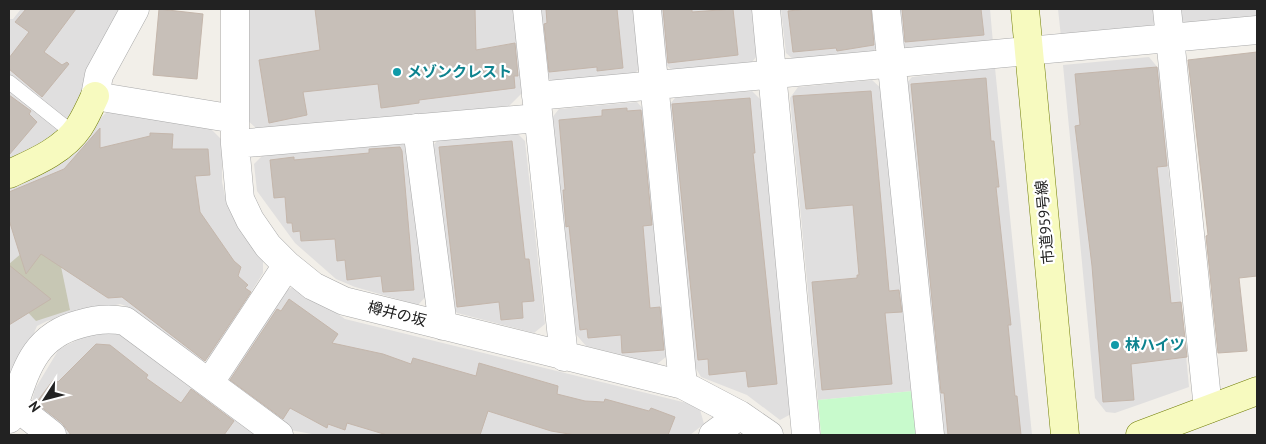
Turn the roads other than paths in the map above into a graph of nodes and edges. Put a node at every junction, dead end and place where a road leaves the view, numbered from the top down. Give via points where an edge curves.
1 (135, 9) edge
2 (235, 9) edge
3 (527, 9) edge
4 (647, 9) edge
5 (766, 9) edge
6 (886, 9) edge
7 (1024, 9) edge
8 (1167, 9) edge
9 (1257, 30) edge
10 (1170, 38) junction
11 (1029, 50) junction
12 (892, 63) junction
13 (772, 74) junction
14 (9, 82) edge
15 (655, 85) junction
16 (95, 96) junction
17 (537, 107) junction
18 (418, 128) junction
19 (235, 131) junction
20 (73, 133) junction
21 (9, 174) edge
22 (287, 265) junction
23 (443, 326) junction
24 (564, 357) junction
25 (210, 382) junction
26 (683, 385) junction
27 (1257, 391) edge
28 (1208, 409) junction
29 (11, 412) edge
30 (740, 415) junction
31 (52, 435) edge
32 (280, 435) edge
33 (713, 435) edge
34 (769, 435) edge
35 (806, 435) edge
36 (930, 435) edge
37 (1065, 435) edge
38 (1140, 435) edge

1 - 16 street via 100,75
2 - 19 street, 樽井の坂
3 - 17 street
4 - 15 street
5 - 13 street
6 - 12 street
7 - 11 street, 市道959号線
8 - 10 street
9 - 10 street
10 - 11 street
10 - 28 street
11 - 12 street
11 - 37 street, 市道959号線
12 - 13 street
12 - 36 street
13 - 15 street
13 - 35 street
14 - 20 lane
15 - 17 street
15 - 26 street
16 - 19 street
16 - 20 street
17 - 18 street
17 - 24 street
18 - 19 street
18 - 23 street
19 - 22 street, 樽井の坂 via 240,199 268,246
20 - 21 street via 40,160
22 - 23 street, 樽井の坂 via 313,286 344,301
22 - 25 street
23 - 24 street, 樽井の坂
24 - 26 street, 樽井の坂
25 - 29 street via 125,321 106,318 64,328 44,340 32,357
25 - 32 street
26 - 30 street, 樽井の坂
27 - 28 street
28 - 38 street
29 - 31 street
30 - 33 street
30 - 34 street, 樽井の坂

